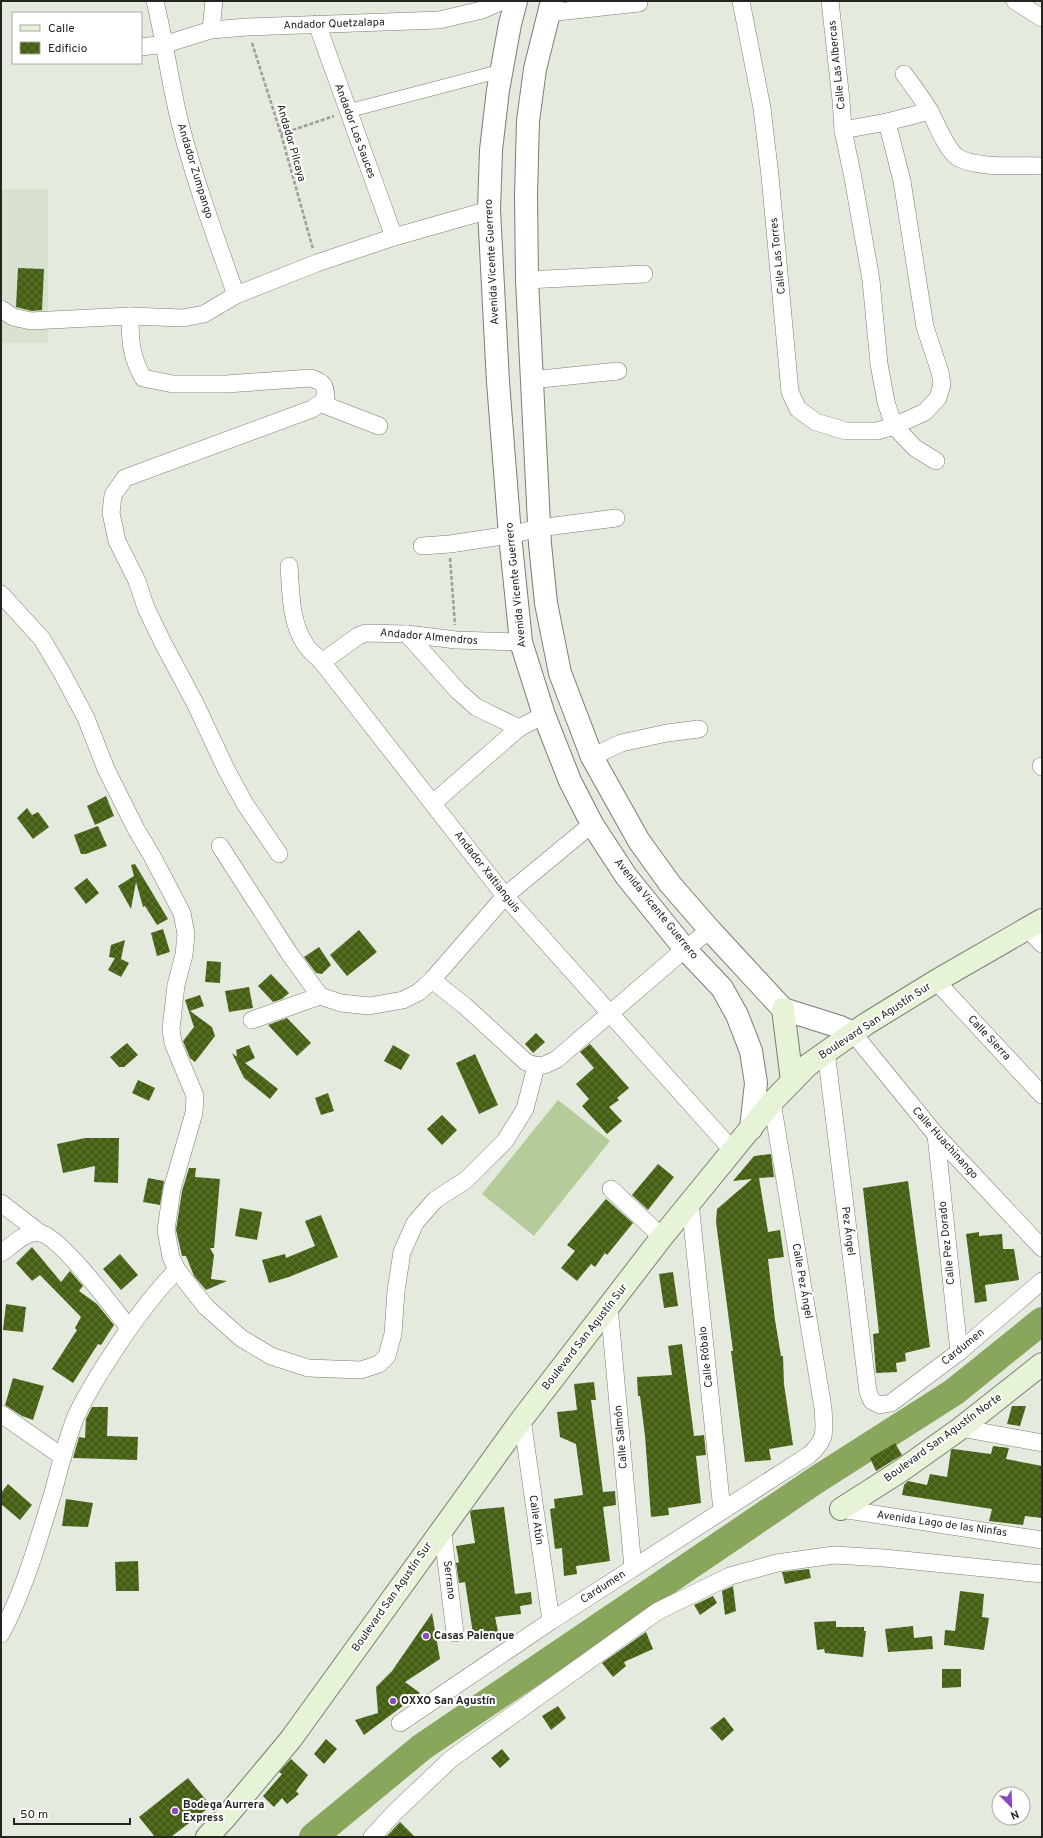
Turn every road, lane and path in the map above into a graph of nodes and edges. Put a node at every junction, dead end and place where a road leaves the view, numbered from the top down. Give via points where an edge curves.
1 (155, 1) edge
2 (214, 1) edge
3 (502, 1) edge
4 (516, 1) edge
5 (741, 1) edge
6 (830, 1) edge
7 (1015, 1) edge
8 (639, 3) dead end
9 (550, 7) edge
10 (1042, 18) edge
11 (317, 24) junction
12 (247, 27) junction
13 (211, 30) junction
14 (166, 44) junction
15 (142, 47) edge
16 (501, 71) junction
17 (904, 74) dead end
18 (348, 111) junction
19 (930, 111) junction
20 (887, 122) junction
21 (842, 130) junction
22 (281, 134) junction
23 (1042, 166) edge
24 (488, 210) junction
25 (394, 238) junction
26 (317, 263) junction
27 (644, 274) dead end
28 (527, 280) junction
29 (236, 295) junction
30 (1, 309) edge
31 (130, 316) junction
32 (618, 371) dead end
33 (531, 380) junction
34 (322, 404) junction
35 (379, 426) dead end
36 (894, 426) junction
37 (936, 461) dead end
38 (616, 518) dead end
39 (539, 528) junction
40 (510, 535) junction
41 (450, 544) junction
42 (422, 546) dead end
43 (289, 566) dead end
44 (1, 594) edge
45 (407, 634) junction
46 (456, 640) junction
47 (521, 642) junction
48 (322, 662) junction
49 (544, 715) junction
50 (518, 728) junction
51 (699, 729) dead end
52 (592, 757) junction
53 (433, 802) junction
54 (592, 824) junction
55 (220, 846) dead end
56 (279, 854) dead end
57 (505, 896) junction
58 (1035, 924) edge
59 (710, 930) junction
60 (1042, 944) edge
61 (685, 949) junction
62 (432, 980) junction
63 (936, 981) junction
64 (320, 996) junction
65 (783, 1009) junction
66 (608, 1014) junction
67 (252, 1020) dead end
68 (853, 1033) junction
69 (826, 1051) junction
70 (536, 1066) junction
71 (792, 1081) junction
72 (1042, 1095) edge
73 (772, 1102) junction
74 (751, 1129) junction
75 (936, 1135) junction
76 (733, 1151) junction
77 (611, 1189) dead end
78 (1, 1203) edge
79 (690, 1203) junction
80 (40, 1233) junction
81 (662, 1237) junction
82 (1042, 1248) edge
83 (1, 1253) edge
84 (178, 1270) junction
85 (1042, 1281) edge
86 (609, 1306) junction
87 (129, 1328) junction
88 (959, 1352) junction
89 (1042, 1364) edge
90 (880, 1406) joint
91 (1, 1414) edge
92 (522, 1419) junction
93 (961, 1428) junction
94 (1042, 1444) edge
95 (809, 1455) joint
96 (63, 1457) junction
97 (722, 1510) junction
98 (841, 1510) joint
99 (442, 1528) junction
100 (1042, 1540) edge
101 (633, 1568) junction
102 (1042, 1574) edge
103 (551, 1621) junction
104 (456, 1632) dead end
105 (1, 1634) edge
106 (400, 1723) dead end
107 (207, 1837) edge
108 (372, 1837) edge

1 - 14 street, Andador Zumpango
2 - 13 street
3 - 11 street, Andador Quetzalapa via 482,10 439,20
4 - 16 street, Avenida Vicente Guerrero
5 - 36 street, Calle Las Torres via 762,108 770,168 790,392 798,409 816,422 846,431 877,431
6 - 21 street, Calle Las Albercas
7 - 10 street
8 - 9 street
9 - 28 street via 535,69 528,121
11 - 12 street, Andador Quetzalapa
11 - 18 street, Andador Los Sauces
12 - 13 street, Andador Quetzalapa
12 - 22 path, Andador Pilcaya
13 - 14 street, Andador Quetzalapa
14 - 15 street, Andador Quetzalapa
14 - 29 street, Andador Zumpango via 182,130 200,192
16 - 18 street
16 - 24 street, Avenida Vicente Guerrero via 491,150
17 - 19 street
18 - 22 path
18 - 25 street, Andador Los Sauces
19 - 20 street
19 - 23 street via 956,156 985,164
20 - 21 street
20 - 36 street, Calle Las Torres via 902,182 924,328 942,384 938,398 926,412
21 - 36 street, Calle Las Albercas via 871,280 879,364 886,402
22 - 26 path, Andador Pilcaya
24 - 25 street
24 - 40 street, Avenida Vicente Guerrero
25 - 26 street
26 - 29 street
27 - 28 street
28 - 33 street
29 - 31 street via 204,314 183,318
30 - 31 street via 13,317 31,321
31 - 34 street via 130,345 135,364 143,378 173,384 226,384 311,378 321,382 325,388 326,400
32 - 33 street
33 - 39 street
34 - 35 street
34 - 56 street via 125,478 112,495 111,513 117,541 137,581 146,608 226,769
36 - 37 street via 915,448
38 - 39 street
39 - 40 street
39 - 52 street via 546,603 560,672
40 - 41 street
40 - 47 street, Avenida Vicente Guerrero
41 - 42 street
41 - 46 path
43 - 48 street, Andador Xaltianguis via 292,609 296,625 305,644
44 - 84 street via 42,639 62,673 86,718 106,769 136,829 182,913 186,934 184,955 176,985 171,1030 173,1042 195,1096 194,1113 172,1189 166,1230 171,1257
45 - 46 street, Andador Almendros
45 - 48 street, Andador Almendros via 366,633
45 - 50 street via 458,691 476,707
46 - 47 street, Andador Almendros
47 - 49 street, Avenida Vicente Guerrero
48 - 53 street, Andador Xaltianguis
49 - 50 street
49 - 54 street, Avenida Vicente Guerrero via 570,781
50 - 53 street
51 - 52 street via 621,743
52 - 59 street via 640,841 670,884
53 - 57 street, Andador Xaltianguis
54 - 57 street
54 - 61 street, Avenida Vicente Guerrero via 626,876
55 - 64 street
57 - 62 street
57 - 66 street, Andador Xaltianguis
58 - 60 street
58 - 63 main road, Boulevard San Agustín Sur
59 - 61 street
59 - 65 street
61 - 66 street
61 - 74 street, Avenida Vicente Guerrero via 722,988 737,1015 751,1050 756,1083
62 - 64 street via 419,992 402,1000 369,1006 341,1003
62 - 70 street via 465,1006 526,1062
63 - 68 main road, Boulevard San Agustín Sur
63 - 72 street, Calle Sierra
64 - 67 street
65 - 68 street
65 - 71 main road
66 - 70 street via 556,1059 546,1065
66 - 76 street, Andador Xaltianguis
68 - 69 main road, Boulevard San Agustín Sur
68 - 75 street, Calle Huachinango
69 - 71 main road, Boulevard San Agustín Sur
69 - 90 street, Pez Ángel via 868,1392 872,1401
70 - 84 street via 525,1110 505,1141 466,1180 435,1200 415,1223 402,1252 393,1334 387,1356 379,1364 361,1370 308,1368 271,1356 242,1338 206,1307
71 - 73 main road, Boulevard San Agustín Sur
73 - 74 main road, Boulevard San Agustín Sur
73 - 95 street, Calle Pez Ángel via 823,1408 824,1433 819,1446
74 - 76 main road, Boulevard San Agustín Sur
75 - 82 street, Calle Huachinango
75 - 88 street, Calle Pez Dorado
76 - 79 main road, Boulevard San Agustín Sur
77 - 81 street
78 - 80 street
79 - 81 main road, Boulevard San Agustín Sur
79 - 97 street, Calle Róbalo
80 - 83 street via 28,1234
80 - 87 street via 50,1237 87,1275
81 - 86 main road, Boulevard San Agustín Sur
84 - 87 street via 157,1290
85 - 88 street, Cardumen
86 - 92 main road, Boulevard San Agustín Sur
86 - 101 street, Calle Salmón
87 - 96 street via 93,1382 76,1417
88 - 90 street, Cardumen via 891,1403
89 - 93 main road, Boulevard San Agustín Norte
91 - 96 street
92 - 99 main road, Boulevard San Agustín Sur
92 - 103 street, Calle Atún
93 - 94 street
93 - 98 main road, Boulevard San Agustín Norte
95 - 97 street, Cardumen
96 - 105 street via 41,1533 14,1610
97 - 101 street, Cardumen
98 - 100 street, Avenida Lago de las Ninfas
99 - 104 street, Serrano
99 - 107 main road, Boulevard San Agustín Sur via 291,1739
101 - 103 street, Cardumen
102 - 108 street via 834,1555 777,1563 730,1576 658,1611 451,1759
103 - 106 street, Cardumen

